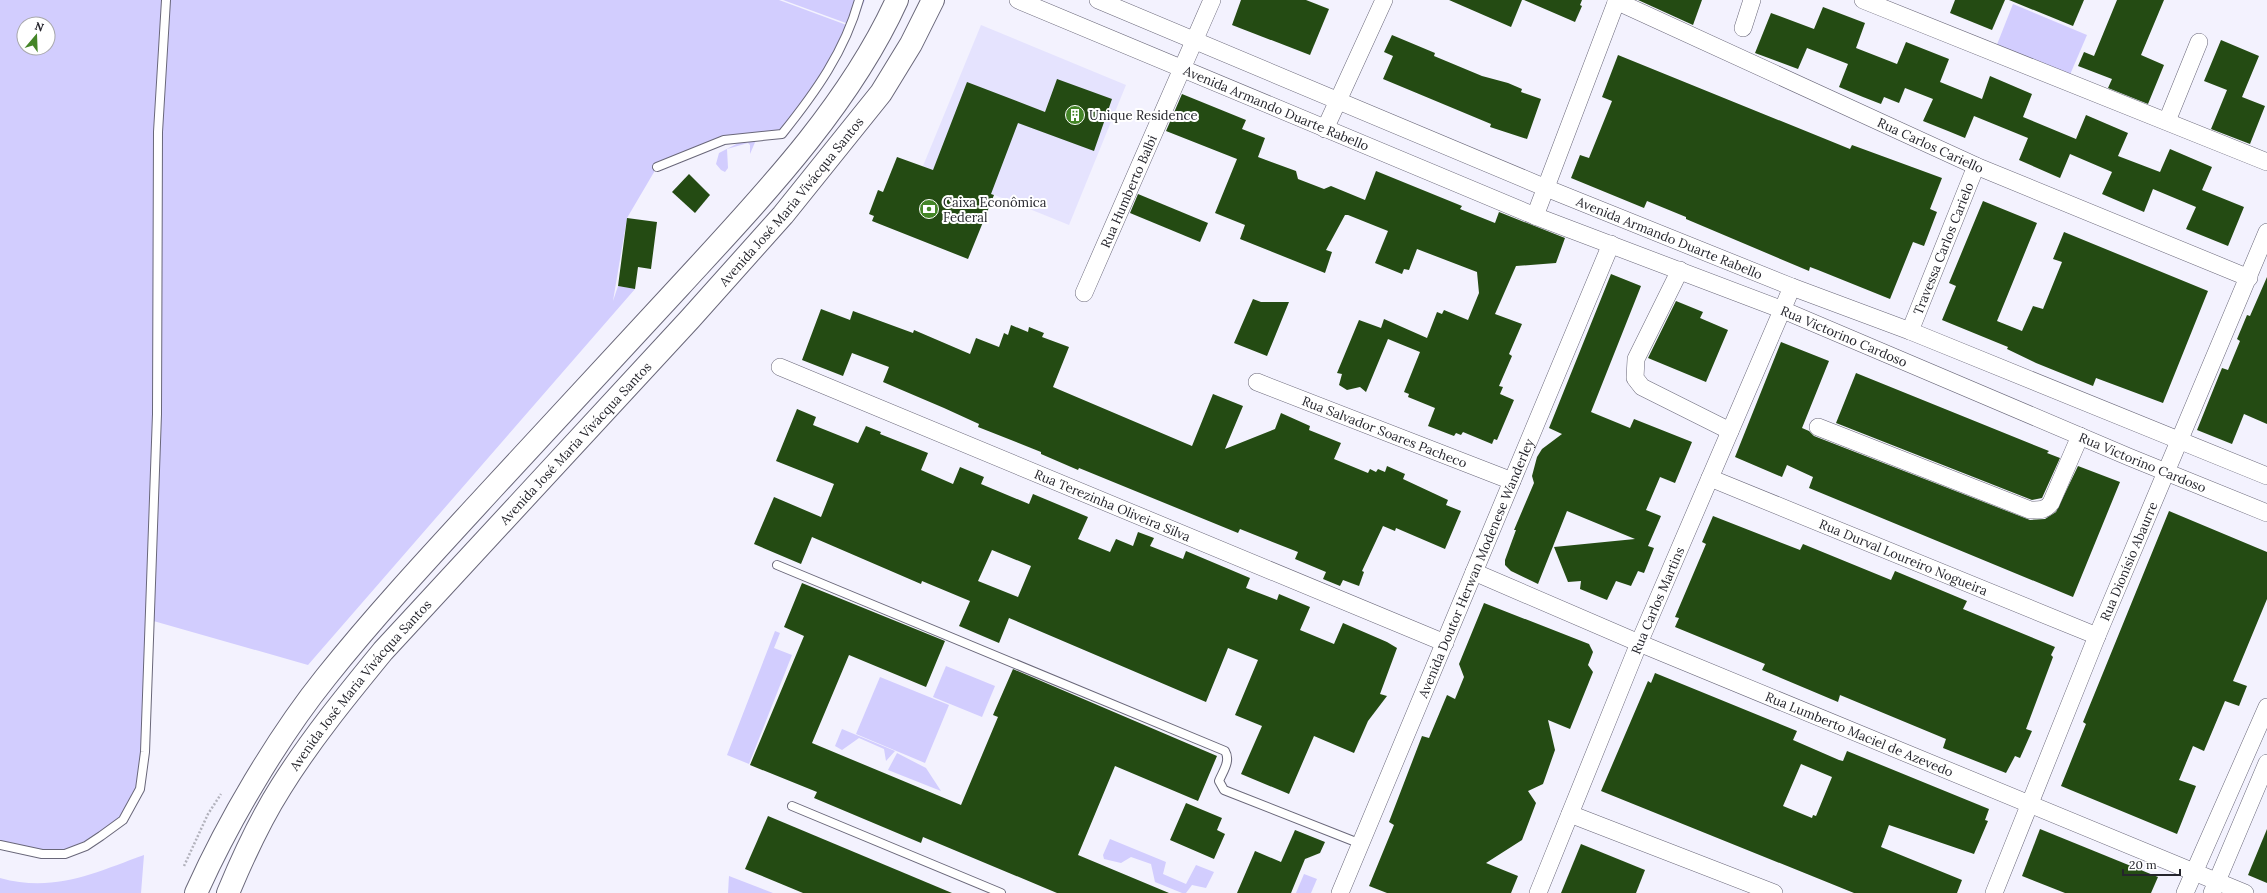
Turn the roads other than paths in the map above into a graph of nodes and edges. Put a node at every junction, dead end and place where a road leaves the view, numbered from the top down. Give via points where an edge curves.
1 (166, 0) edge
2 (859, 0) edge
3 (897, 0) edge
4 (933, 0) edge
5 (1018, 0) edge
6 (1098, 0) edge
7 (1212, 0) edge
8 (1384, 0) edge
9 (1752, 0) edge
10 (1863, 0) edge
11 (1616, 1) edge
12 (1743, 28) dead end
13 (1193, 42) junction
14 (2199, 42) dead end
15 (1181, 67) junction
16 (1338, 100) junction
17 (2167, 121) junction
18 (1325, 130) junction
19 (2267, 162) edge
20 (1976, 166) junction
21 (657, 167) dead end
22 (1546, 188) junction
23 (1535, 216) junction
24 (2267, 232) edge
25 (1611, 244) junction
26 (1680, 270) junction
27 (2249, 278) junction
28 (1792, 288) junction
29 (1084, 293) dead end
30 (1782, 310) junction
31 (1910, 331) junction
32 (780, 367) dead end
33 (1257, 382) dead end
34 (1818, 426) dead end
35 (1730, 431) junction
36 (2080, 436) junction
37 (2180, 439) junction
38 (2166, 473) junction
39 (2267, 476) edge
40 (1710, 478) junction
41 (1512, 481) junction
42 (2267, 513) edge
43 (777, 565) dead end
44 (1474, 572) junction
45 (2097, 636) junction
46 (1445, 643) junction
47 (1639, 643) junction
48 (2267, 707) edge
49 (2267, 763) edge
50 (2031, 803) junction
51 (792, 806) dead end
52 (1570, 814) junction
53 (1361, 844) junction
54 (0, 845) edge
55 (2194, 871) junction
56 (2214, 887) edge
57 (196, 893) edge
58 (228, 893) edge
59 (1001, 893) edge
60 (1340, 893) edge
61 (1538, 893) edge
62 (1774, 893) edge
63 (1994, 893) edge
64 (2185, 893) edge
65 (2245, 893) edge

1 - 54 lane via 158,132 156,438 146,752 140,789 123,820 86,846 65,854 42,854
2 - 21 lane via 852,27 830,67 782,134 724,140
3 - 57 main road, Avenida José Maria Vivácqua Santos via 887,23 851,82 787,166 724,239 438,547 324,679 260,774 208,865
4 - 58 main road, Avenida José Maria Vivácqua Santos via 911,44 881,93 783,215 351,689 280,788 242,860
5 - 15 street, Avenida Armando Duarte Rabello
6 - 13 street, Avenida Armando Duarte Rabello
7 - 13 street, Rua Humberto Balbi
8 - 16 street
9 - 12 street
10 - 17 street
11 - 20 street, Rua Carlos Cariello
11 - 22 street
13 - 15 street, Rua Humberto Balbi
13 - 16 street, Avenida Armando Duarte Rabello
14 - 17 street
15 - 18 street, Avenida Armando Duarte Rabello
15 - 29 street, Rua Humberto Balbi
16 - 18 street
16 - 22 street, Avenida Armando Duarte Rabello
17 - 19 street
18 - 23 street, Avenida Armando Duarte Rabello
20 - 27 street, Rua Carlos Cariello
20 - 31 street, Travessa Carlos Carielo
22 - 23 street
22 - 28 street, Avenida Armando Duarte Rabello
23 - 25 street, Avenida Armando Duarte Rabello
24 - 27 street, Rua Dionísio Abaurre
25 - 26 street, Avenida Armando Duarte Rabello
25 - 41 street, Avenida Doutor Herwan Modenese Wanderley
26 - 30 street, Avenida Armando Duarte Rabello
26 - 35 street via 1636,359 1635,378 1642,386
27 - 37 street, Rua Dionísio Abaurre
28 - 30 street, Rua Victorino Cardoso
28 - 31 street, Rua Victorino Cardoso
30 - 35 street, Rua Carlos Martins
30 - 36 street, Rua Victorino Cardoso
31 - 37 street, Rua Victorino Cardoso
32 - 46 street, Rua Terezinha Oliveira Silva
33 - 41 street, Rua Salvador Soares Pacheco
34 - 36 street via 2030,510 2047,508 2051,503
35 - 40 street, Rua Carlos Martins
36 - 38 street, Rua Victorino Cardoso
37 - 38 street, Rua Dionísio Abaurre
37 - 39 street, Rua Victorino Cardoso
38 - 42 street, Rua Victorino Cardoso
38 - 45 street, Rua Dionísio Abaurre
40 - 45 street, Rua Durval Loureiro Nogueira
40 - 47 street, Rua Carlos Martins
41 - 44 street, Avenida Doutor Herwan Modenese Wanderley
43 - 53 lane via 1225,752 1228,756 1227,762 1219,781 1224,790
44 - 46 street, Avenida Doutor Herwan Modenese Wanderley
44 - 47 street, Rua Lumberto Maciel de Azevedo
45 - 50 street, Rua Dionísio Abaurre
46 - 53 street, Avenida Doutor Herwan Modenese Wanderley
47 - 50 street, Rua Lumberto Maciel de Azevedo
47 - 52 street, Rua Carlos Martins
48 - 55 street
49 - 56 street
50 - 55 street, Rua Lumberto Maciel de Azevedo
50 - 63 street, Rua Dionísio Abaurre
51 - 59 lane
52 - 61 street, Rua Carlos Martins
52 - 62 street
53 - 60 street, Avenida Doutor Herwan Modenese Wanderley
55 - 56 street, Rua Lumberto Maciel de Azevedo
55 - 64 street
56 - 65 street, Rua Lumberto Maciel de Azevedo

